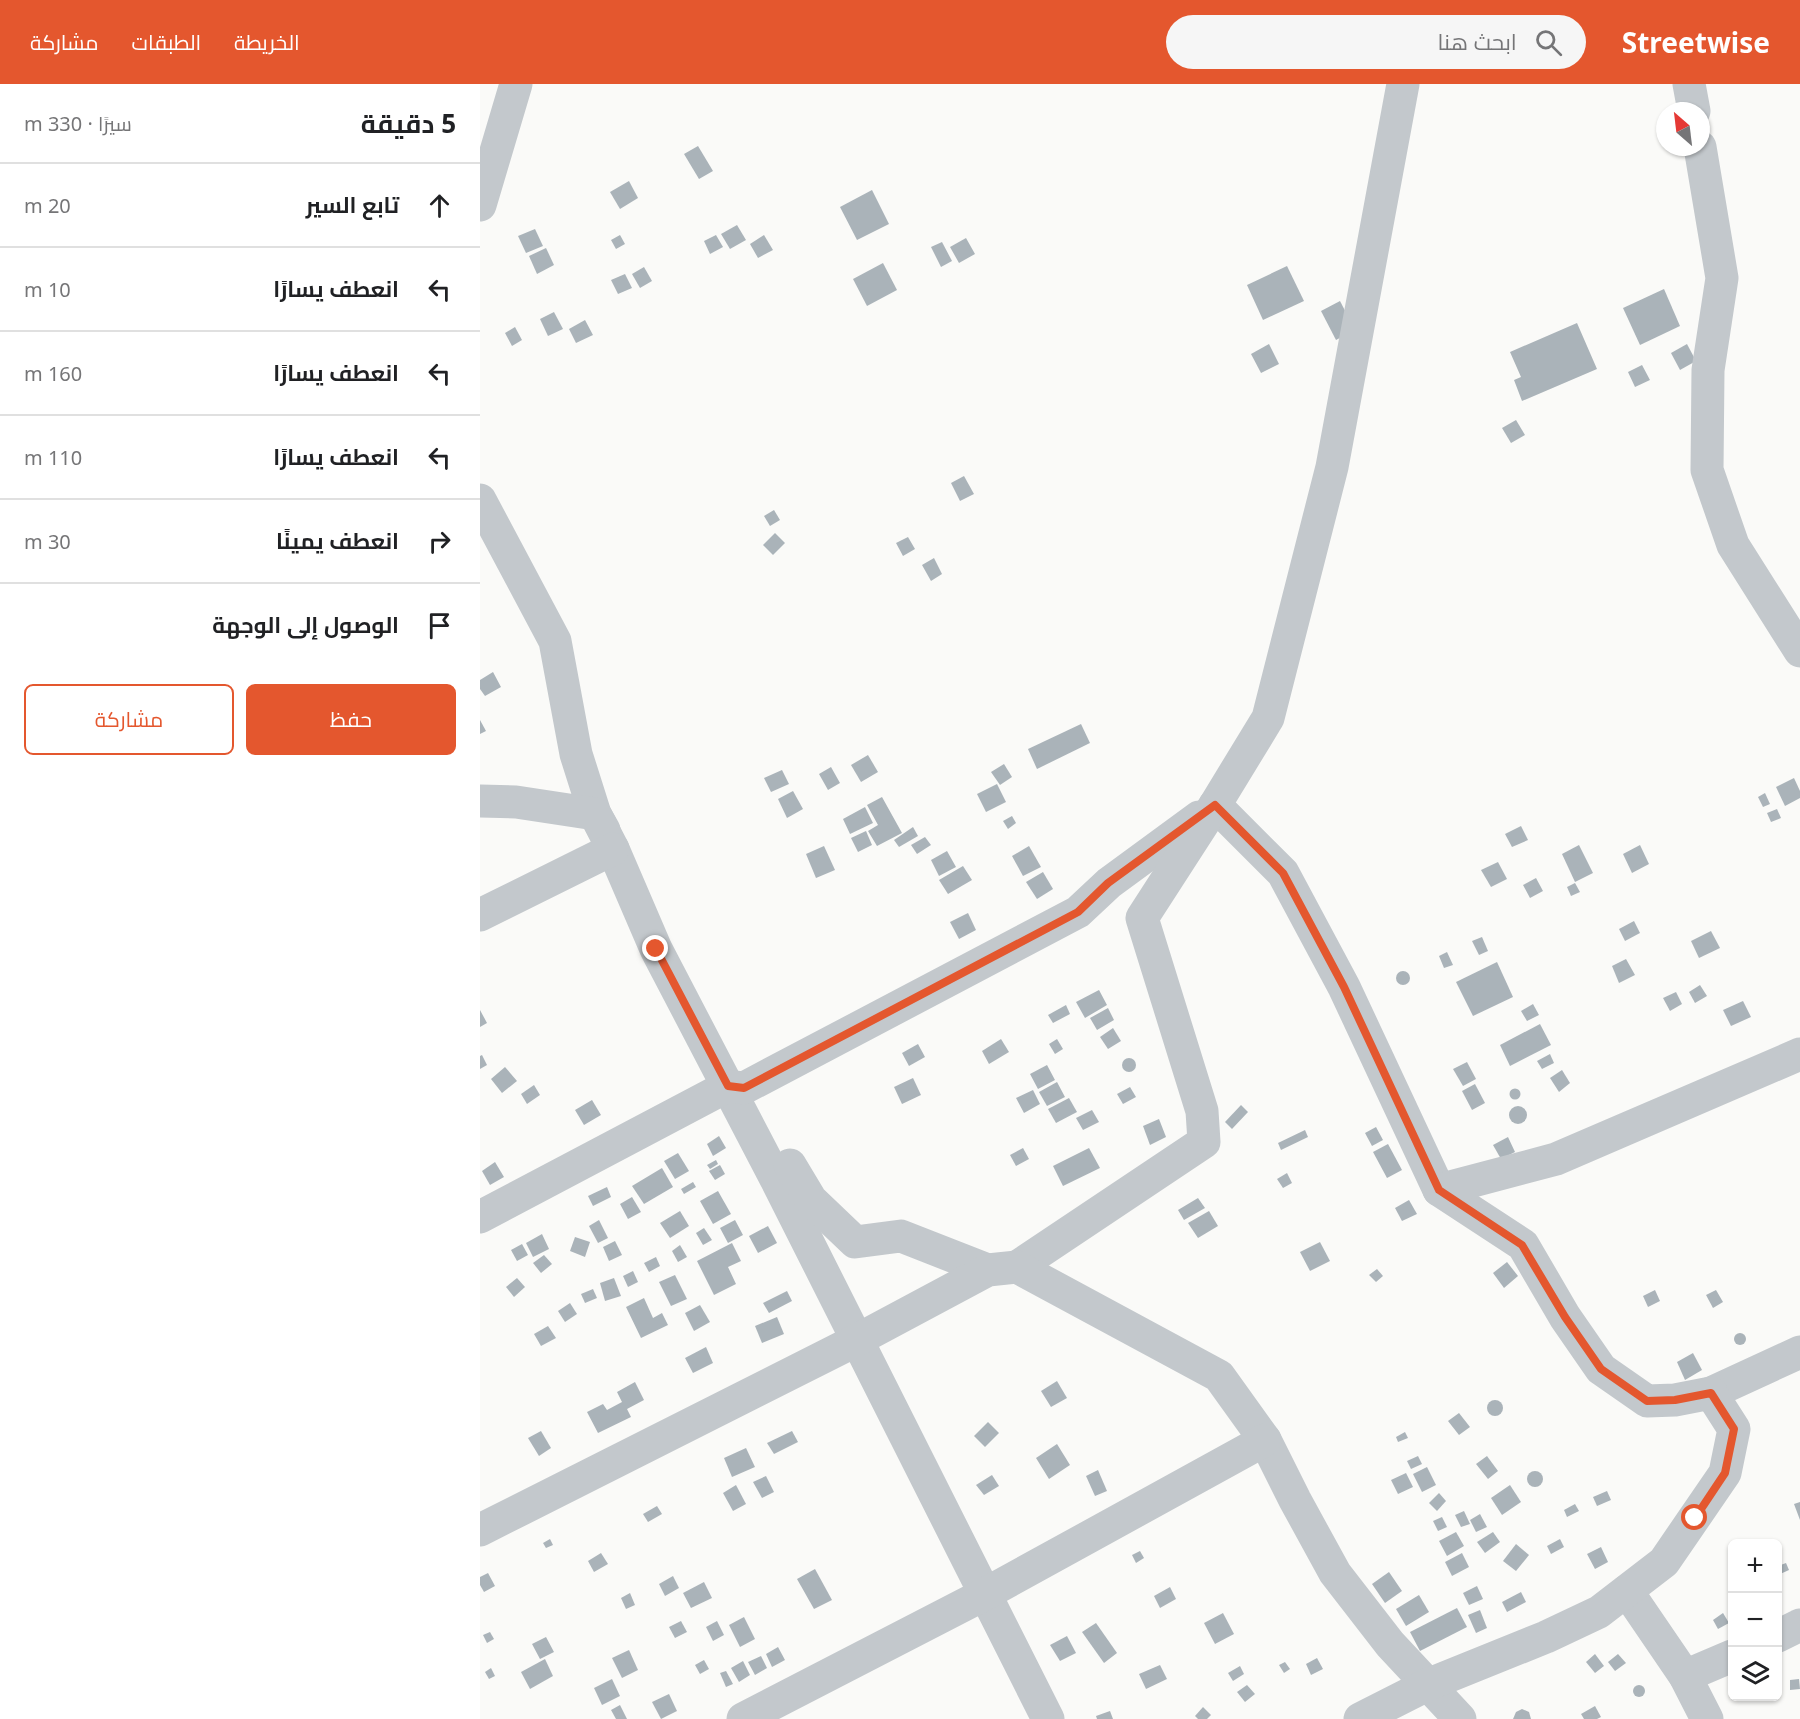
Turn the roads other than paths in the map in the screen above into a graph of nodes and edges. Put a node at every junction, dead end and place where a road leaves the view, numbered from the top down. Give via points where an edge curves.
1 (516, 84) edge
2 (1403, 84) edge
3 (1689, 84) edge
4 (1692, 102) edge
5 (1702, 156) edge
6 (480, 205) edge
7 (480, 500) edge
8 (1800, 651) edge
9 (480, 801) edge
10 (1215, 805) junction
11 (595, 814) junction
12 (613, 849) junction
13 (480, 915) edge
14 (1800, 1054) edge
15 (736, 1087) junction
16 (1439, 1190) junction
17 (480, 1217) edge
18 (1003, 1269) junction
19 (857, 1340) junction
20 (1800, 1352) edge
21 (1711, 1393) junction
22 (1265, 1440) junction
23 (480, 1530) edge
24 (1627, 1591) junction
25 (985, 1594) junction
26 (1800, 1625) edge
27 (1782, 1634) edge
28 (1728, 1658) edge
29 (1685, 1676) junction
30 (1427, 1685) junction
31 (743, 1719) edge
32 (1048, 1719) edge
33 (1360, 1719) edge
34 (1460, 1719) edge
35 (1707, 1719) edge

1 - 6 street
2 - 10 street via 1332,467 1269,717
3 - 4 street
5 - 8 street via 1722,278 1708,370 1707,470 1733,545
7 - 11 street via 555,641 576,754
9 - 11 street via 516,802
10 - 15 street via 1108,883 1078,912
10 - 16 street via 1283,873 1344,987
10 - 18 street via 1142,918 1202,1111 1204,1142
11 - 12 street
11 - 15 street via 726,1043
12 - 13 street
12 - 15 street via 656,949
14 - 16 street via 1556,1159
15 - 17 street
15 - 18 street via 811,1200 855,1242 901,1236
15 - 19 street via 776,1179
16 - 21 street via 1522,1245 1601,1369 1647,1401
18 - 19 street
18 - 22 street via 1219,1376
19 - 23 street
19 - 25 street
20 - 21 street
21 - 24 street via 1734,1429 1725,1473 1664,1562
22 - 25 street
22 - 30 street via 1335,1573
24 - 29 street
24 - 30 street via 1599,1612 1568,1627
25 - 31 street
25 - 32 street
26 - 27 street
28 - 29 street
29 - 35 street
30 - 33 street
30 - 34 street

